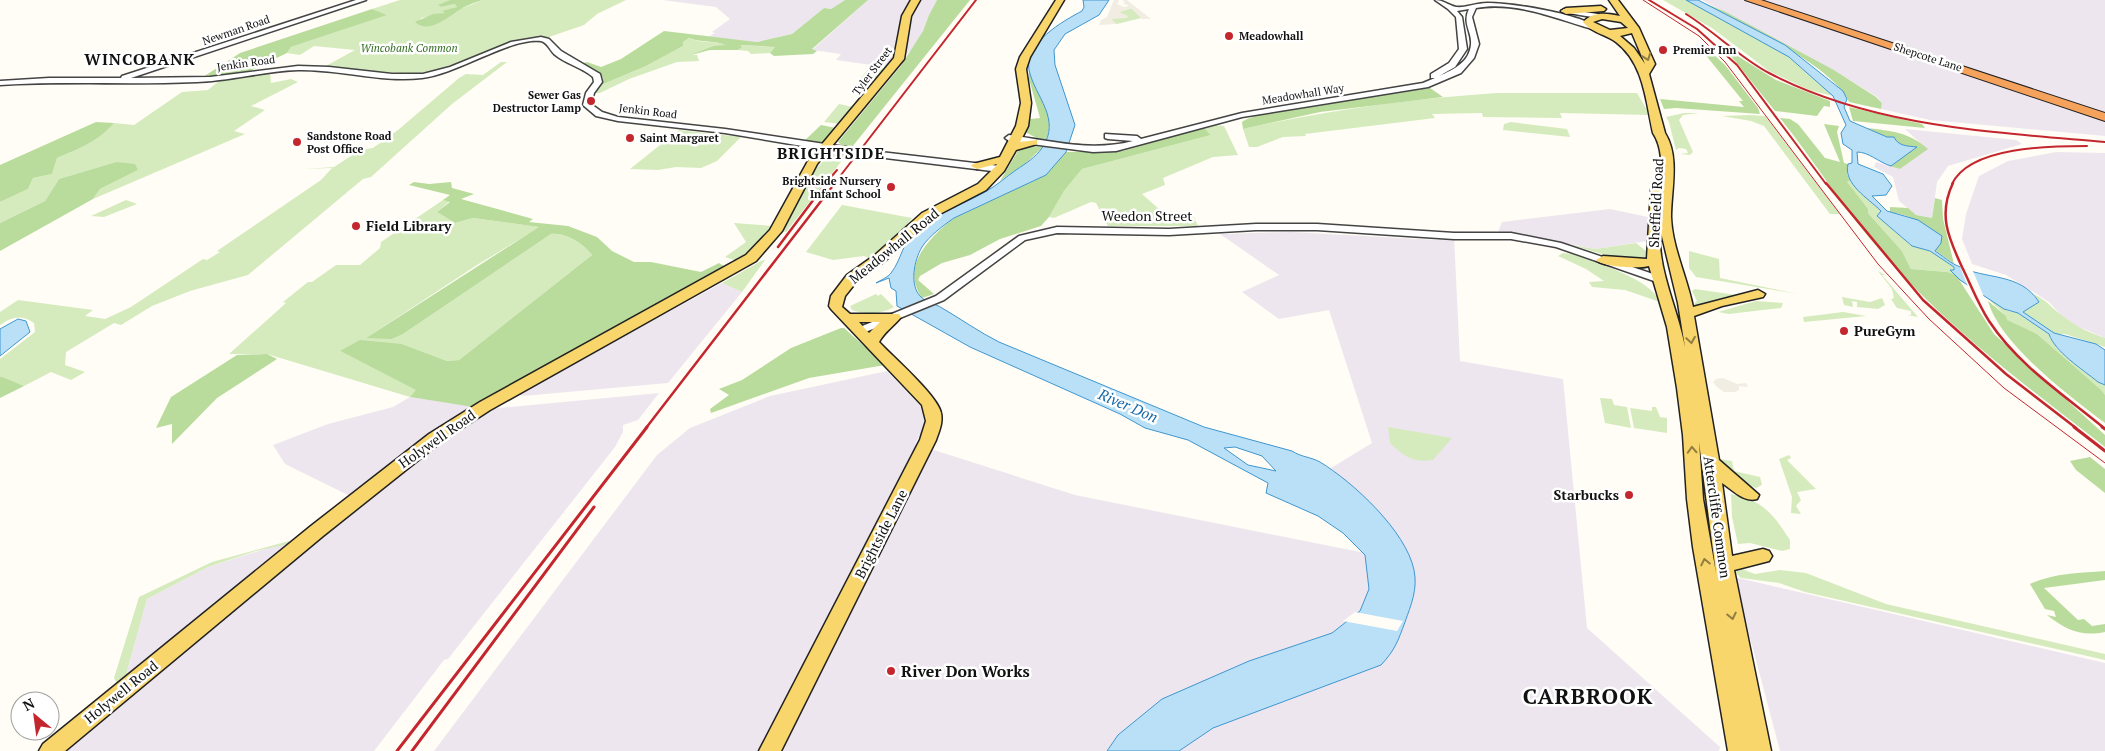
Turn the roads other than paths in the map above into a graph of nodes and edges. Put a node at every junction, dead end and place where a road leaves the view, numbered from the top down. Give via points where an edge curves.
1 (363, 0) edge
2 (916, 0) edge
3 (1060, 0) edge
4 (1438, 0) edge
5 (1491, 0) edge
6 (1750, 0) edge
7 (1757, 0) edge
8 (1609, 2) edge
9 (1481, 3) edge
10 (1449, 6) junction
11 (1473, 9) junction
12 (1566, 11) junction
13 (1599, 16) junction
14 (1632, 25) junction
15 (1592, 27) junction
16 (1471, 31) junction
17 (1605, 31) junction
18 (1463, 43) junction
19 (1474, 48) junction
20 (1646, 73) junction
21 (117, 81) junction
22 (0, 83) edge
23 (1408, 86) junction
24 (2105, 115) edge
25 (1229, 116) junction
26 (1213, 122) junction
27 (1235, 127) dead end
28 (1659, 134) junction
29 (1014, 139) junction
30 (1137, 139) junction
31 (1036, 142) junction
32 (1092, 145) junction
33 (1082, 147) junction
34 (832, 148) junction
35 (977, 166) junction
36 (994, 171) junction
37 (1603, 260) junction
38 (1668, 279) junction
39 (1758, 294) dead end
40 (841, 311) junction
41 (898, 315) junction
42 (1679, 315) junction
43 (865, 337) junction
44 (1709, 460) junction
45 (1715, 488) junction
46 (1751, 495) dead end
47 (1694, 499) junction
48 (1699, 528) junction
49 (1723, 543) junction
50 (1763, 556) dead end
51 (1724, 568) junction
52 (50, 751) edge
53 (770, 751) edge
54 (1739, 751) edge
55 (1760, 751) edge

1 - 21 street, Newman Road
2 - 34 main road, Tyler Street via 905,18 904,46 899,59
3 - 29 main road, Meadowhall Road via 1024,57 1021,70 1026,103 1022,120 1015,125
4 - 10 street
5 - 12 street
6 - 24 highway, Shepcote Lane
7 - 24 highway, Shepcote Lane
8 - 12 main road via 1592,11
8 - 13 main road via 1606,11
8 - 14 main road, Sheffield Road
9 - 11 street
9 - 15 street via 1537,12
10 - 11 street
10 - 18 street via 1459,17
11 - 16 street via 1469,16
12 - 13 street
13 - 14 main road via 1615,17
13 - 15 main road via 1588,20
14 - 17 main road via 1624,33
14 -> 20 main road, Sheffield Road via 1650,64
15 - 17 main road
16 - 18 street, Meadowhall Way
16 - 19 street
17 - 20 main road via 1628,47
18 - 19 street
18 - 23 street, Meadowhall Way via 1456,60 1445,70
19 - 23 street, Meadowhall Way via 1458,71 1439,80
20 - 28 main road, Sheffield Road
21 - 22 street via 40,79
21 - 34 street, Jenkin Road via 209,80 298,68 423,76 445,72 526,41 543,39 550,42 557,52 597,76 598,82 590,93 588,105 604,116
23 - 25 street, Meadowhall Way
25 - 26 street, Meadowhall Way
25 - 30 street, Meadowhall Way
26 - 27 street
26 - 33 street, Meadowhall Way via 1128,146
28 - 38 main road, Sheffield Road via 1663,138 1668,167 1665,218 1669,242 1665,250
28 - 38 main road, Sheffield Road via 1656,138 1660,166 1653,240
29 - 31 main road
29 - 31 main road
29 - 36 main road, Meadowhall Road
30 - 32 street, Meadowhall Way
30 - 32 street via 1109,137
31 - 33 street, Meadowhall Way
32 - 33 street, Meadowhall Way
34 - 35 street, Jenkin Road, bridge
34 - 52 main road, Holywell Road via 808,170 771,238 751,258 485,406 434,438
35 - 36 main road
35 - 36 main road
36 - 40 main road, Meadowhall Road via 974,191 926,216 880,258 852,278 838,296
37 - 38 street, Weedon Street via 1630,275
37 - 38 main road via 1642,264
37 - 41 street, Weedon Street via 1558,244 1527,239 1310,227 1176,232 1047,231 1018,241 940,298
38 - 42 main road, Attercliffe Common
38 - 42 main road, Attercliffe Common
39 - 42 main road
40 - 41 main road
40 - 43 main road
41 - 43 main road
42 -> 44 main road, Attercliffe Common
47 -> 42 main road, Attercliffe Common
43 - 53 main road, Brightside Lane via 928,402 933,411 932,432
44 - 45 main road, Attercliffe Common
44 - 46 main road
45 - 47 main road via 1706,488
45 - 49 main road, Attercliffe Common
47 - 48 main road, Attercliffe Common
48 - 49 main road
54 -> 48 main road, Attercliffe Common
49 - 51 main road, Attercliffe Common
50 - 51 main road via 1731,563
51 -> 55 main road, Attercliffe Common

